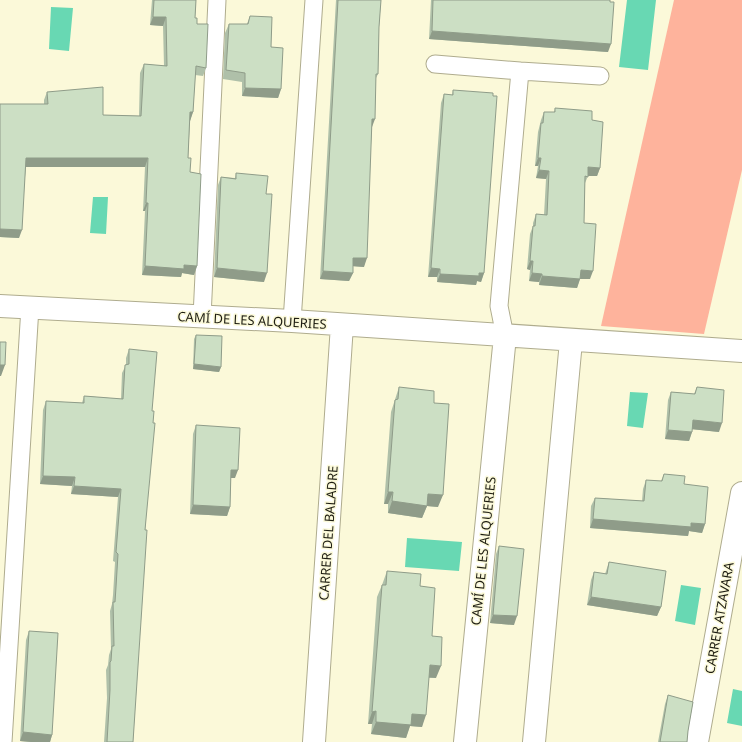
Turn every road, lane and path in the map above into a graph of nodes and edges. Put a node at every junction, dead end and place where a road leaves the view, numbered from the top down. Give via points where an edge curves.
1 (217, 0) edge
2 (314, 0) edge
3 (434, 64) dead end
4 (520, 71) junction
5 (600, 76) dead end
6 (0, 306) edge
7 (30, 307) junction
8 (202, 317) junction
9 (292, 321) junction
10 (342, 324) junction
11 (504, 336) junction
12 (571, 340) junction
13 (742, 351) edge
14 (742, 493) edge
15 (3, 742) edge
16 (314, 742) edge
17 (465, 742) edge
18 (534, 742) edge
19 (697, 742) edge

1 - 8 lane
2 - 9 lane
3 - 4 lane
4 - 5 lane
4 - 11 lane via 499,306
6 - 7 street, CAMÍ DE LES ALQUERIES
7 - 8 street, CAMÍ DE LES ALQUERIES
7 - 15 lane
8 - 9 street, CAMÍ DE LES ALQUERIES
9 - 10 street, CAMÍ DE LES ALQUERIES
10 - 11 street, CAMÍ DE LES ALQUERIES
10 - 16 street, CARRER DEL BALADRE
11 - 12 street, CAMÍ DE LES ALQUERIES
11 - 17 street, CAMÍ DE LES ALQUERIES
12 - 13 street, CAMÍ DE LES ALQUERIES
12 - 18 street
14 - 19 street, CARRER ATZAVARA

